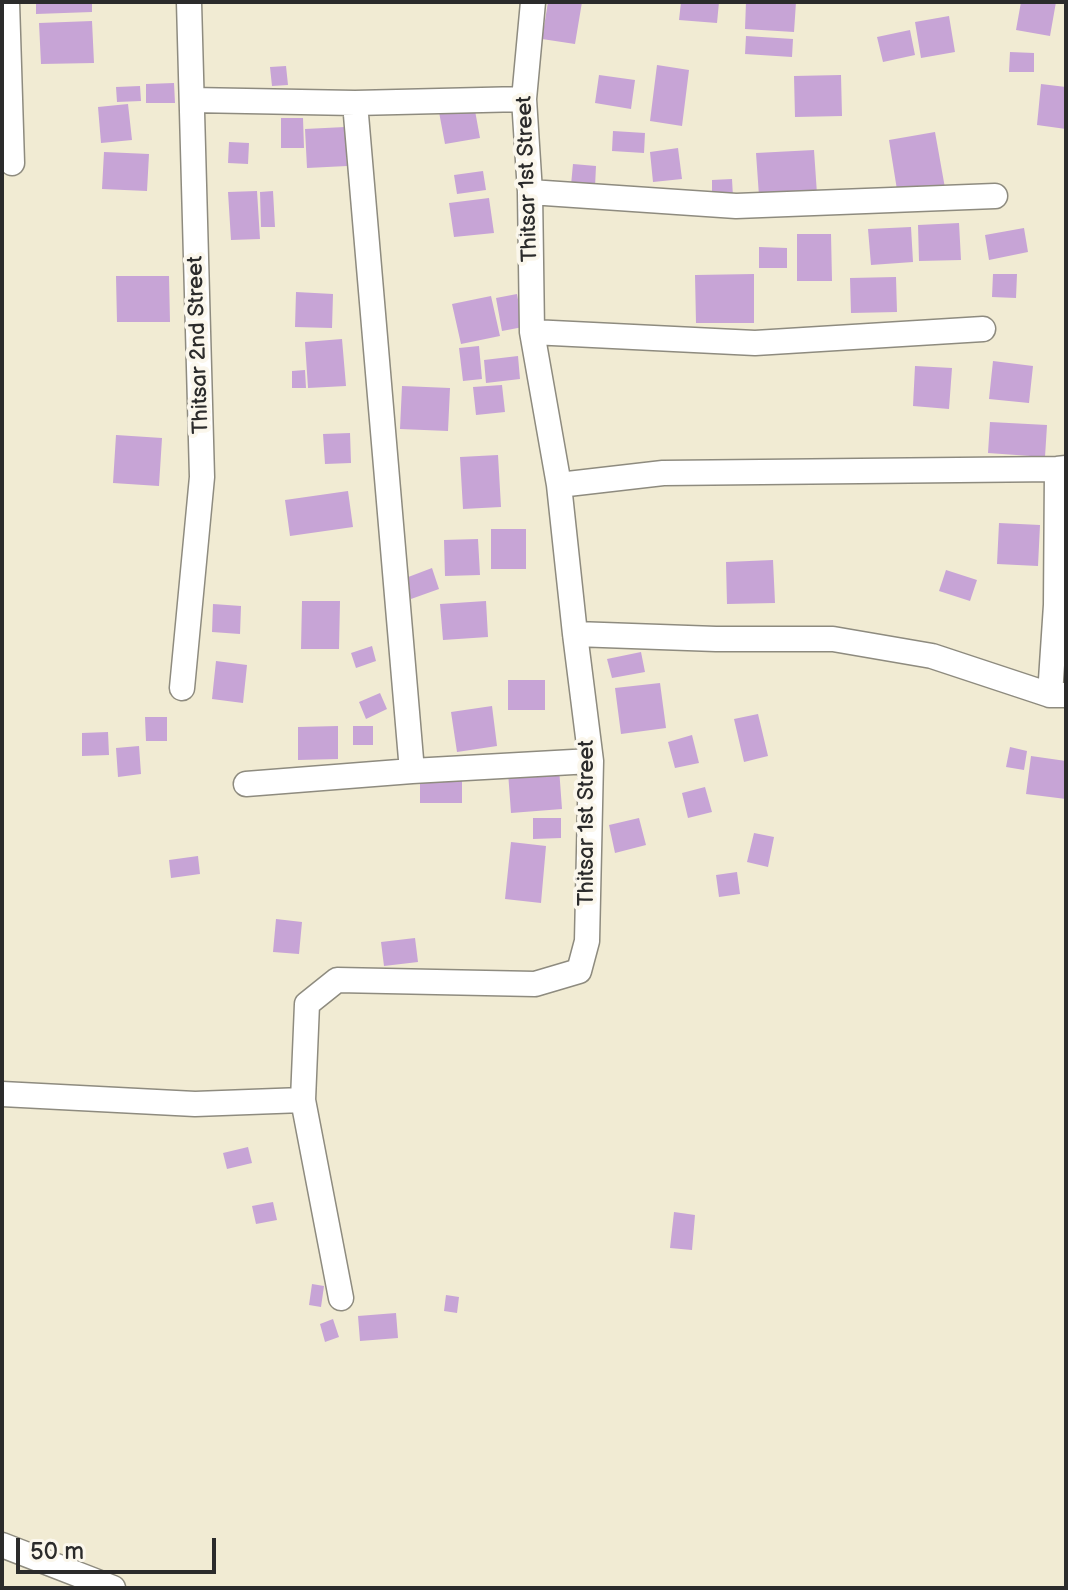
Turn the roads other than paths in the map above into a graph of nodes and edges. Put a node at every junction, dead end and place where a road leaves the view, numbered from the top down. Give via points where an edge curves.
1 (7, 2) edge
2 (189, 2) edge
3 (533, 2) edge
4 (524, 99) junction
5 (192, 100) junction
6 (355, 103) junction
7 (12, 163) dead end
8 (530, 192) junction
9 (995, 196) dead end
10 (983, 329) dead end
11 (532, 332) junction
12 (1061, 468) edge
13 (559, 485) junction
14 (1061, 605) edge
15 (575, 634) junction
16 (182, 688) dead end
17 (1058, 695) edge
18 (591, 761) junction
19 (412, 771) junction
20 (246, 784) dead end
21 (2, 1094) edge
22 (303, 1100) junction
23 (341, 1298) dead end
24 (2, 1545) edge
25 (113, 1588) edge

1 - 7 street
2 - 5 street, Thitsar 2nd Street
3 - 4 street, Thitsar 1st Street
4 - 6 street
4 - 8 street, Thitsar 1st Street
5 - 6 street
5 - 16 street, Thitsar 2nd Street via 202,477
6 - 19 street
8 - 9 street via 736,206
8 - 11 street, Thitsar 1st Street
10 - 11 street via 755,343
11 - 13 street, Thitsar 1st Street
12 - 13 street via 663,473
12 - 14 street
13 - 15 street, Thitsar 1st Street
14 - 17 street
15 - 17 street via 833,639 932,656
15 - 18 street, Thitsar 1st Street
18 - 19 street
18 - 22 street, Thitsar 1st Street via 587,941 579,971 535,984 337,980 307,1004
19 - 20 street
21 - 22 street via 195,1104
22 - 23 street, Thitsar 1st Street
24 - 25 street

